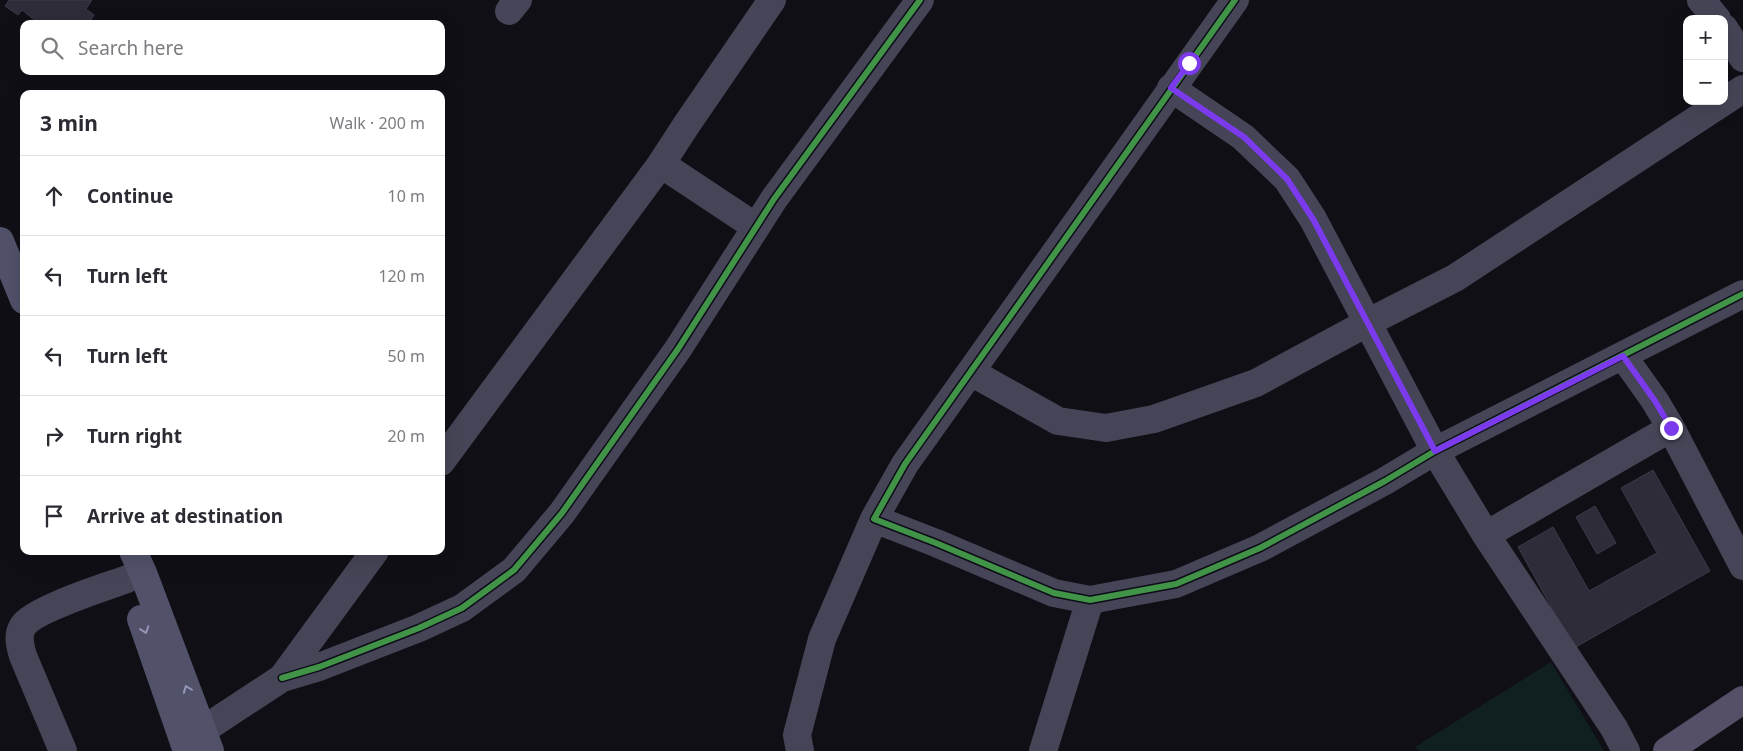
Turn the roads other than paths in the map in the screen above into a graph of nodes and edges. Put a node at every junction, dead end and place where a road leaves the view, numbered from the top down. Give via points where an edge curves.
1 (772, 0) edge
2 (920, 0) edge
3 (1235, 0) edge
4 (1701, 0) edge
5 (1713, 15) edge
6 (1728, 34) edge
7 (1743, 58) edge
8 (1171, 88) junction
9 (1743, 89) edge
10 (662, 164) junction
11 (756, 227) junction
12 (0, 241) edge
13 (20, 290) edge
14 (1743, 294) edge
15 (1367, 323) junction
16 (1623, 356) junction
17 (971, 372) junction
18 (1671, 428) junction
19 (1435, 451) junction
20 (445, 457) edge
21 (874, 519) junction
22 (1486, 535) junction
23 (118, 555) edge
24 (135, 555) edge
25 (372, 555) edge
26 (1743, 566) edge
27 (127, 579) junction
28 (1090, 600) junction
29 (282, 678) junction
30 (1743, 700) edge
31 (200, 744) edge
32 (63, 751) edge
33 (800, 751) edge
34 (1043, 751) edge
35 (1626, 751) edge
36 (1667, 751) edge

1 - 10 street
2 - 11 street
3 - 8 street
4 - 5 street
6 - 7 street
8 - 15 street via 1244,137 1287,179 1313,219
8 - 17 street
9 - 15 street via 1455,278
10 - 11 street
10 - 20 street
11 - 29 street via 678,349 562,513 514,570 462,608 319,667
12 - 13 main road
14 - 16 street
15 - 17 street via 1256,383 1154,419 1106,428 1058,421
15 - 19 street
16 - 18 street
16 - 19 street
17 - 21 street via 905,464
18 - 22 street
18 - 26 street
19 - 22 street
19 - 28 street via 1260,548 1176,584
21 - 28 street via 1054,593
21 - 33 street via 822,639 797,735
22 - 35 street
23 - 27 main road
31 -> 24 main road
25 - 29 street
27 -> 31 main road
27 - 32 street via 40,612 23,626 19,642 23,656
28 - 34 street
29 - 31 street
30 - 36 main road

